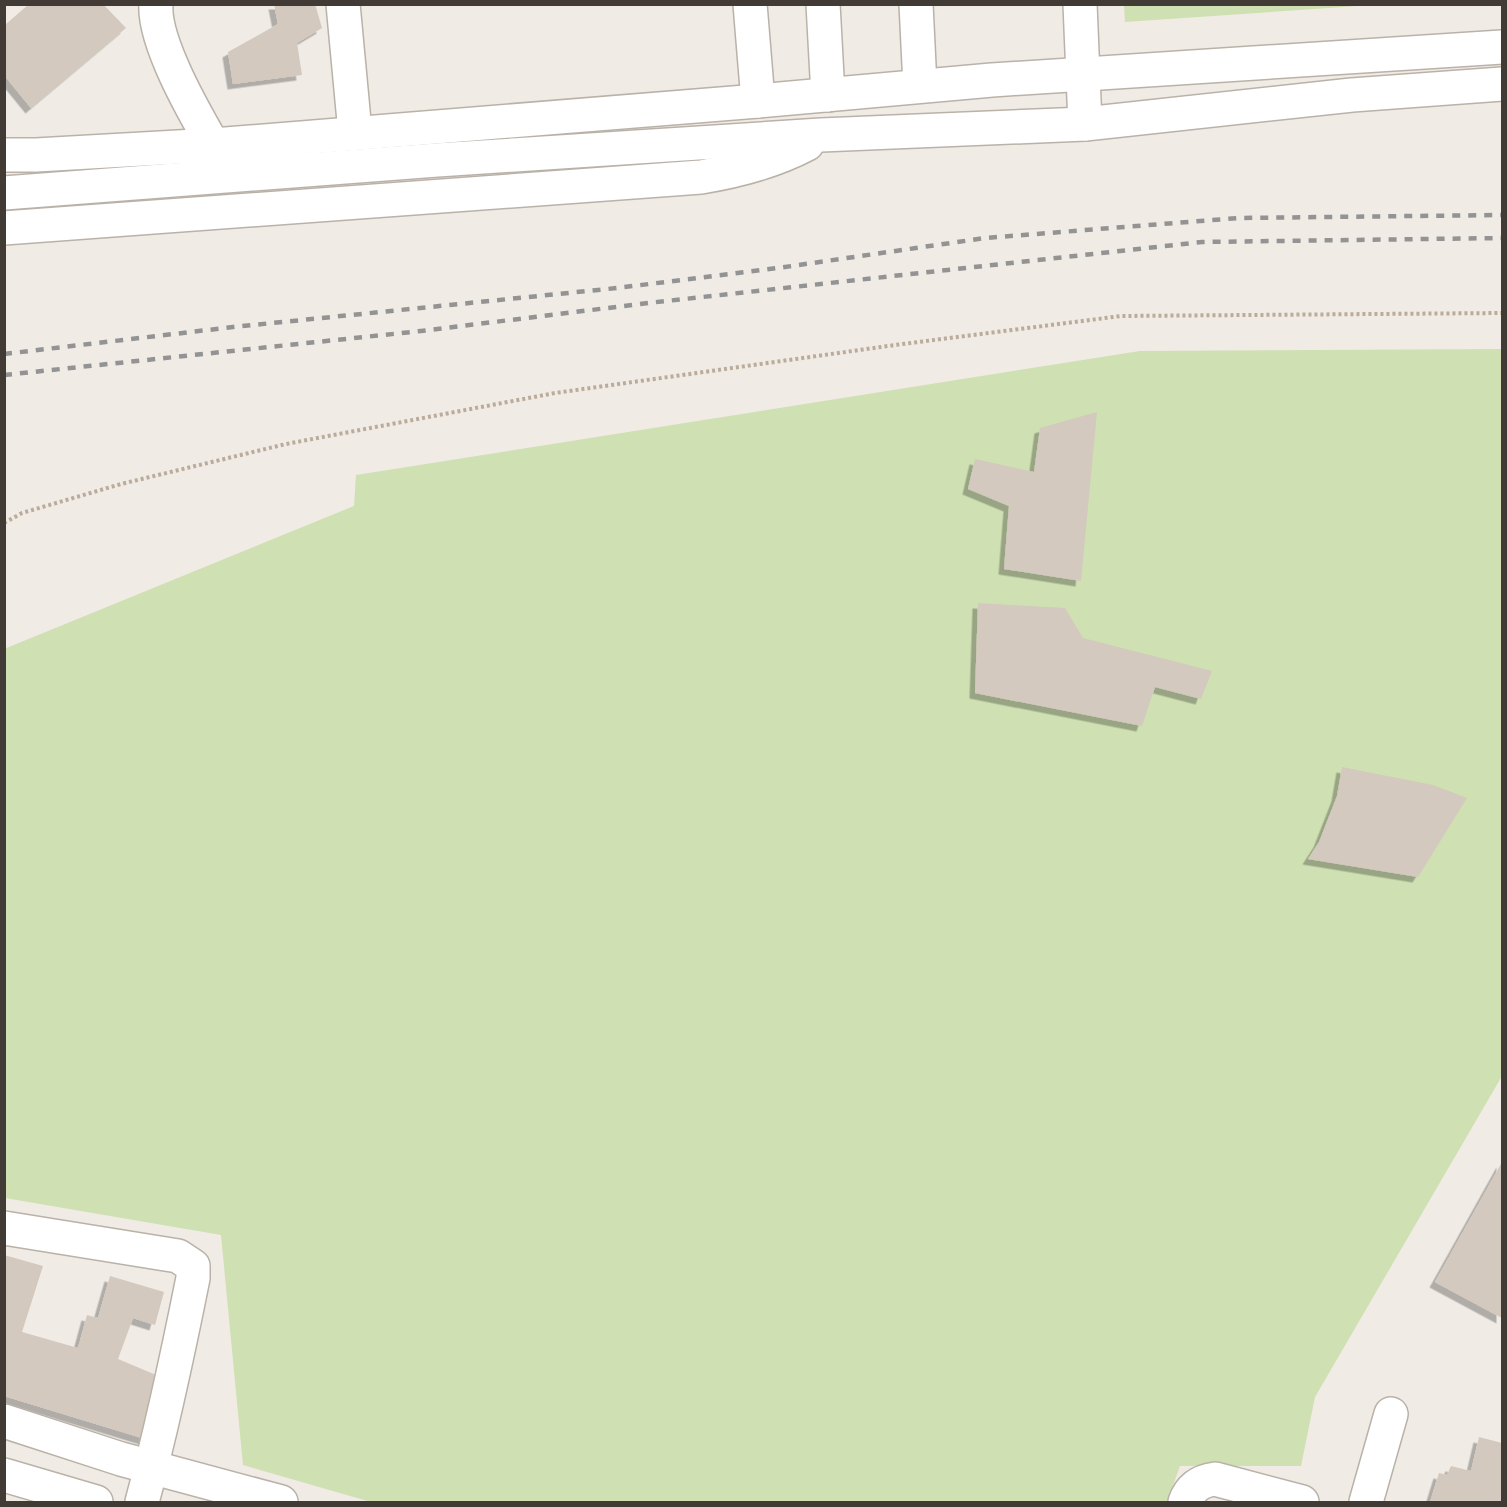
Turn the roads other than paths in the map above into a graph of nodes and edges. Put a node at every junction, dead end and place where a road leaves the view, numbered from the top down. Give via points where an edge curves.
1 (156, 4) edge
2 (343, 4) edge
3 (750, 4) edge
4 (823, 4) edge
5 (916, 4) edge
6 (1080, 4) edge
7 (1503, 47) edge
8 (1083, 74) junction
9 (1503, 84) edge
10 (920, 86) junction
11 (828, 94) junction
12 (758, 101) junction
13 (1085, 124) junction
14 (355, 132) junction
15 (821, 135) junction
16 (213, 145) junction
17 (4, 154) edge
18 (4, 193) edge
19 (4, 228) edge
20 (4, 1228) edge
21 (1391, 1414) dead end
22 (4, 1421) edge
23 (152, 1466) junction
24 (4, 1475) edge
25 (96, 1503) edge
26 (142, 1503) edge
27 (281, 1503) edge
28 (1185, 1503) edge
29 (1302, 1503) edge
30 (1366, 1503) edge

1 - 16 street via 155,17 162,42
2 - 14 street
3 - 12 street
4 - 11 street
5 - 10 street
6 - 8 street
7 - 8 street
8 - 10 street
8 - 13 street
9 - 13 street via 1341,96
10 - 11 street
11 - 12 street
12 - 14 street
13 - 15 street
14 - 16 street
15 - 18 street
15 - 19 street via 763,163 700,177
16 - 17 street
20 - 23 street via 178,1256 193,1266
21 - 30 street
22 - 23 street
23 - 26 street
23 - 27 street
24 - 25 street
28 - 29 street via 1198,1484 1215,1479

